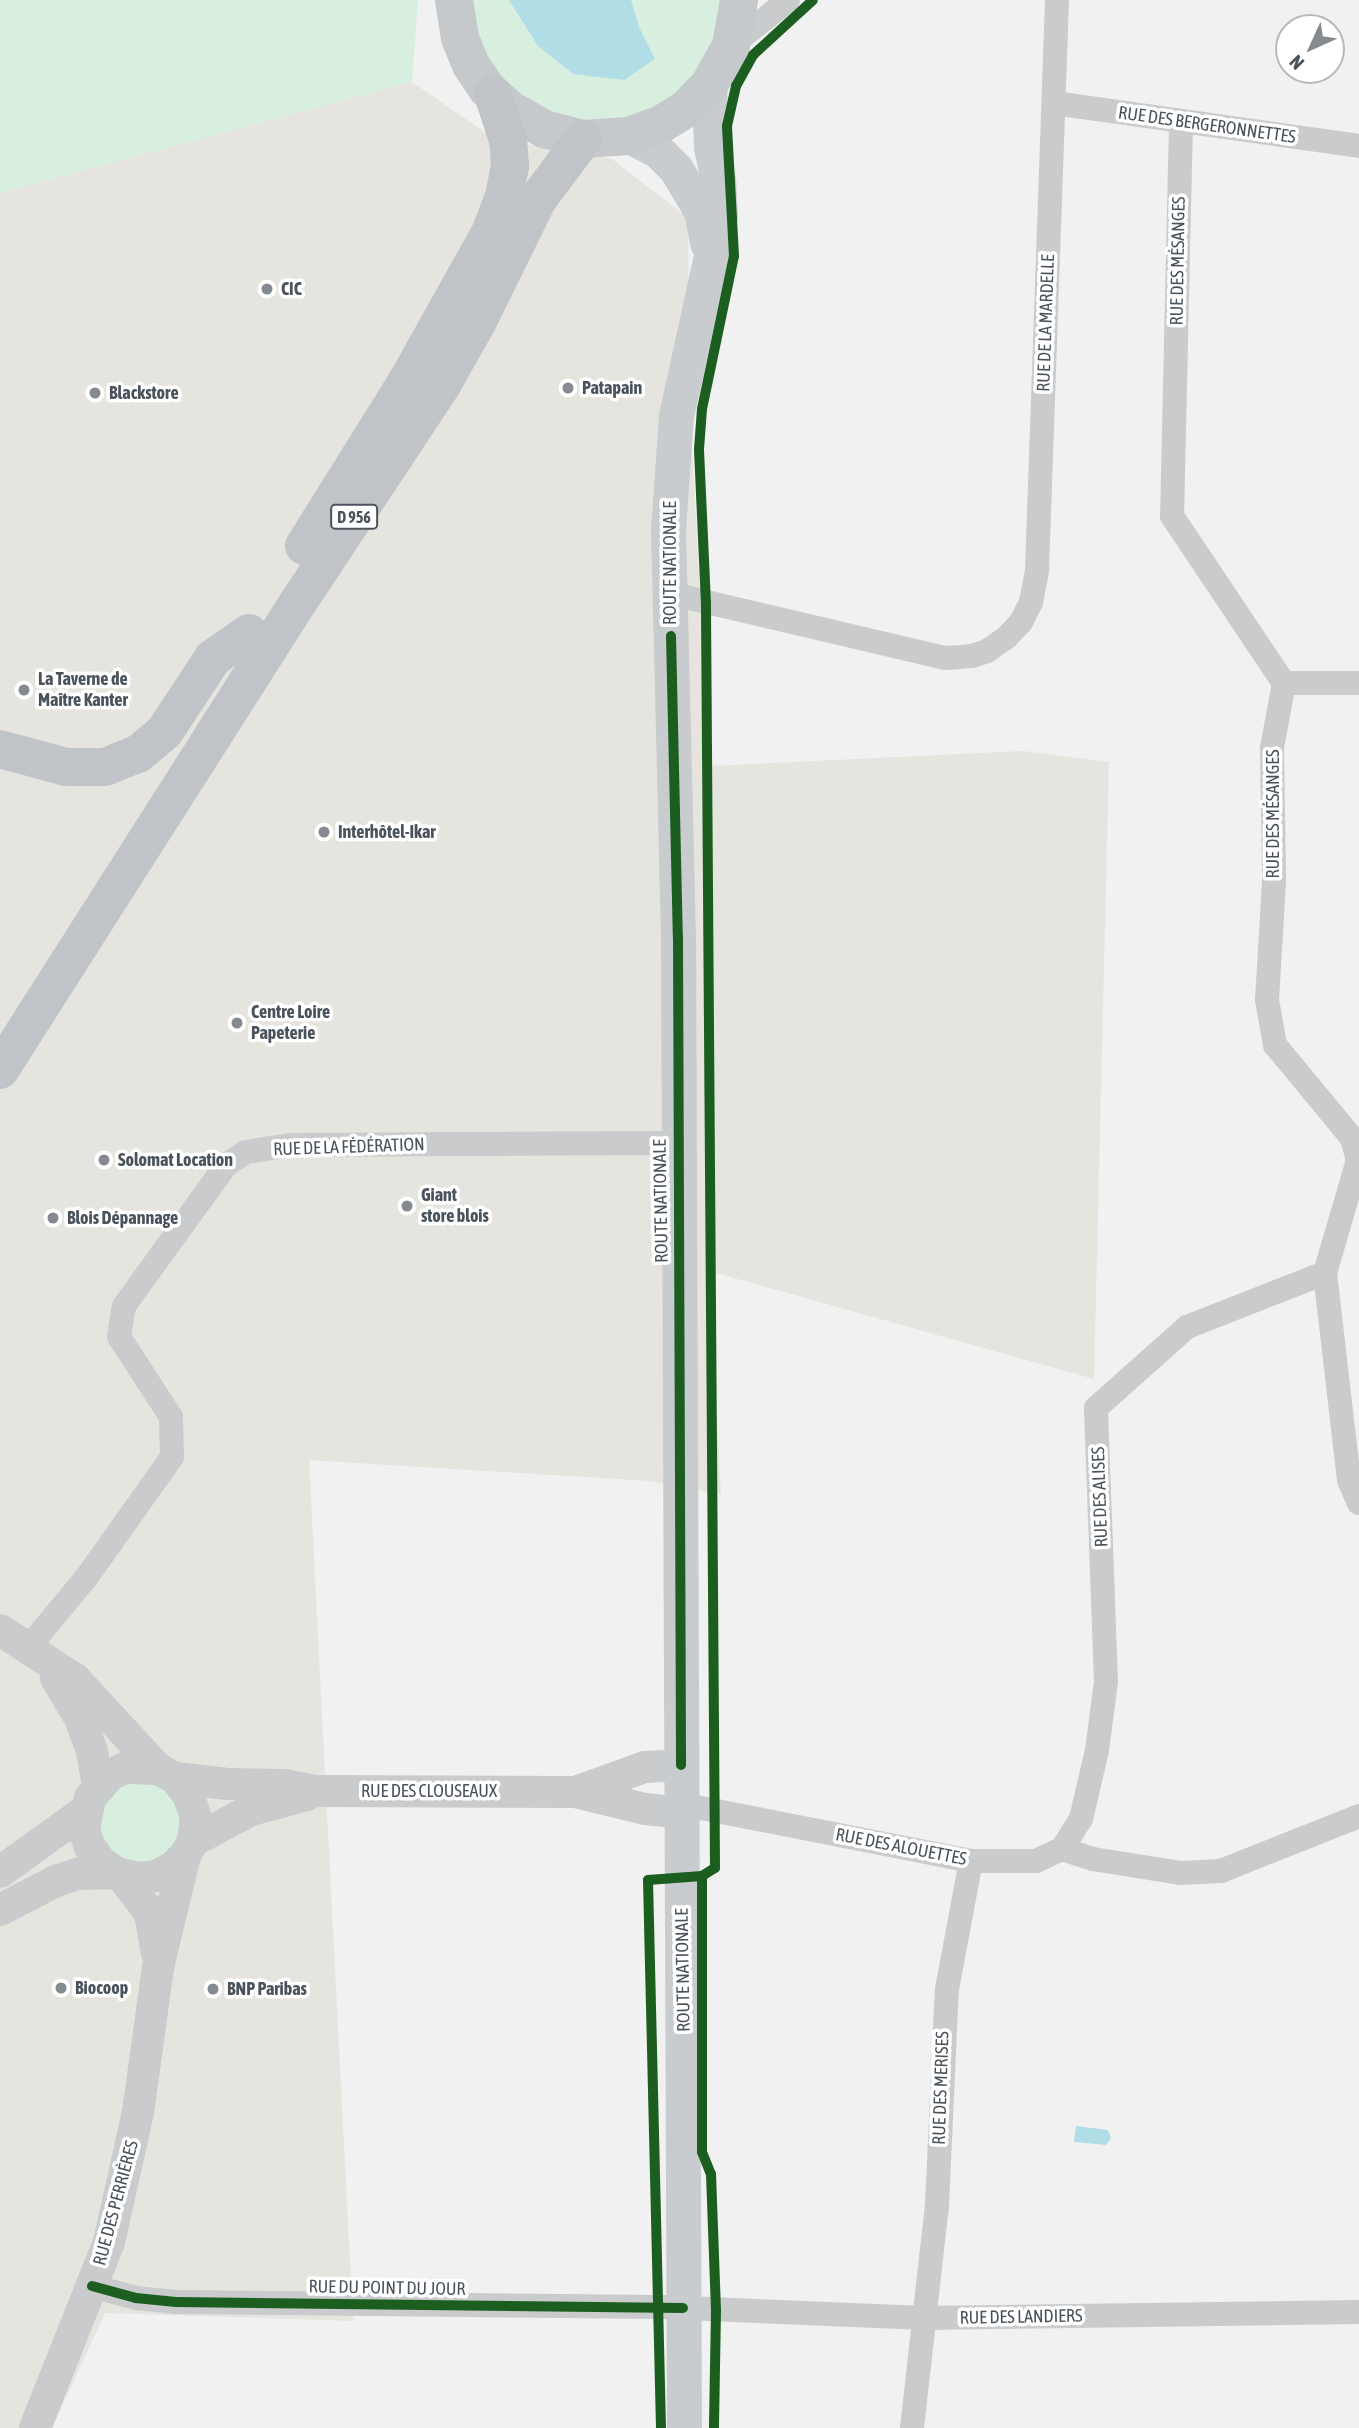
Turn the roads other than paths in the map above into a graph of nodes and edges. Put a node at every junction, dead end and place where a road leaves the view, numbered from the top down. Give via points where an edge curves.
1 (454, 0) edge
2 (739, 0) edge
3 (788, 0) edge
4 (1057, 0) edge
5 (731, 46) junction
6 (709, 85) junction
7 (493, 94) junction
8 (1054, 103) junction
9 (1181, 122) junction
10 (629, 136) junction
11 (583, 139) junction
12 (1359, 146) edge
13 (710, 255) junction
14 (668, 593) junction
15 (250, 633) junction
16 (1284, 683) junction
17 (1359, 683) edge
18 (0, 749) edge
19 (0, 1024) edge
20 (0, 1070) edge
21 (678, 1143) junction
22 (1358, 1160) edge
23 (1325, 1273) junction
24 (1359, 1503) edge
25 (0, 1630) edge
26 (36, 1653) junction
27 (681, 1765) junction
28 (166, 1774) junction
29 (316, 1791) junction
30 (575, 1792) junction
31 (91, 1798) junction
32 (681, 1809) junction
33 (1359, 1816) edge
34 (189, 1848) junction
35 (1062, 1849) junction
36 (971, 1861) junction
37 (0, 1872) edge
38 (118, 1873) junction
39 (0, 1910) edge
40 (158, 1967) junction
41 (92, 2286) junction
42 (683, 2308) junction
43 (1359, 2312) edge
44 (925, 2318) junction
45 (34, 2428) edge
46 (684, 2428) edge
47 (912, 2428) edge

1 - 7 main road via 460,38 471,65
2 - 5 main road
3 - 5 street
4 - 8 street, RUE DE LA MARDELLE
5 - 6 main road
6 - 10 main road via 687,108 660,125
6 - 13 main road, ROUTE NATIONALE via 710,147 720,215
7 - 11 main road via 544,129
7 - 15 highway, D 956 via 508,140 510,166 490,233 407,381
8 - 9 street, RUE DES BERGERONNETTES
8 - 14 street, RUE DE LA MARDELLE via 1037,570 1031,602 1021,622 1007,637 972,656 945,658
9 - 12 street, RUE DES BERGERONNETTES
9 - 16 street, RUE DES MÉSANGES via 1172,516
10 - 11 main road
10 - 13 main road via 657,150 690,189 701,211
11 - 20 highway, D 956 via 538,199 443,383
13 - 14 main road, ROUTE NATIONALE via 676,416 669,478
14 - 21 main road, ROUTE NATIONALE via 678,923
15 - 18 highway via 213,658 164,731 138,754 105,767 66,767
15 - 19 highway, D 956
16 - 17 street
16 - 22 street, RUE DES MÉSANGES via 1272,748 1273,882 1267,1000 1275,1045 1352,1138
21 - 26 street, RUE DE LA FÉDÉRATION via 291,1145 246,1152 226,1165 124,1306 119,1337 171,1417 172,1457
21 - 27 main road, ROUTE NATIONALE
22 - 23 street, RUE DES MÉSANGES
23 - 24 street, RUE DES MÉSANGES via 1349,1480
23 - 35 street, RUE DES ALISES via 1187,1327 1096,1408 1106,1682 1081,1819
25 - 26 street
26 - 28 street via 75,1679
26 - 31 street via 80,1718 92,1751
27 - 30 street, RUE DES CLOUSEAUX via 645,1767
27 - 32 main road, ROUTE NATIONALE
28 - 29 street, RUE DES CLOUSEAUX
28 - 31 street via 125,1768
28 - 34 street via 190,1796 196,1818
29 - 30 street, RUE DES CLOUSEAUX
29 - 34 street via 251,1810
30 - 32 street via 645,1809
31 - 37 street
31 - 38 street via 85,1830 90,1847 101,1862
32 - 36 street, RUE DES ALOUETTES
32 - 42 main road, ROUTE NATIONALE
33 - 35 street via 1221,1871 1180,1873
34 - 38 street via 172,1868 156,1876
34 - 40 street, RUE DES PERRIÈRES
35 - 36 street, RUE DES ALOUETTES via 1036,1861
36 - 44 street, RUE DES MERISES via 947,1989 937,2206
38 - 39 street via 78,1874 55,1881
38 - 40 street, RUE DES PERRIÈRES via 150,1913
40 - 41 street, RUE DES PERRIÈRES via 127,2172
41 - 42 street, RUE DU POINT DU JOUR via 136,2298 176,2302
41 - 45 street, RUE DES PERRIÈRES
42 - 44 street, RUE DES LANDIERS
42 - 46 main road, ROUTE NATIONALE
43 - 44 street, RUE DES LANDIERS
44 - 47 street, RUE DES MERISES

